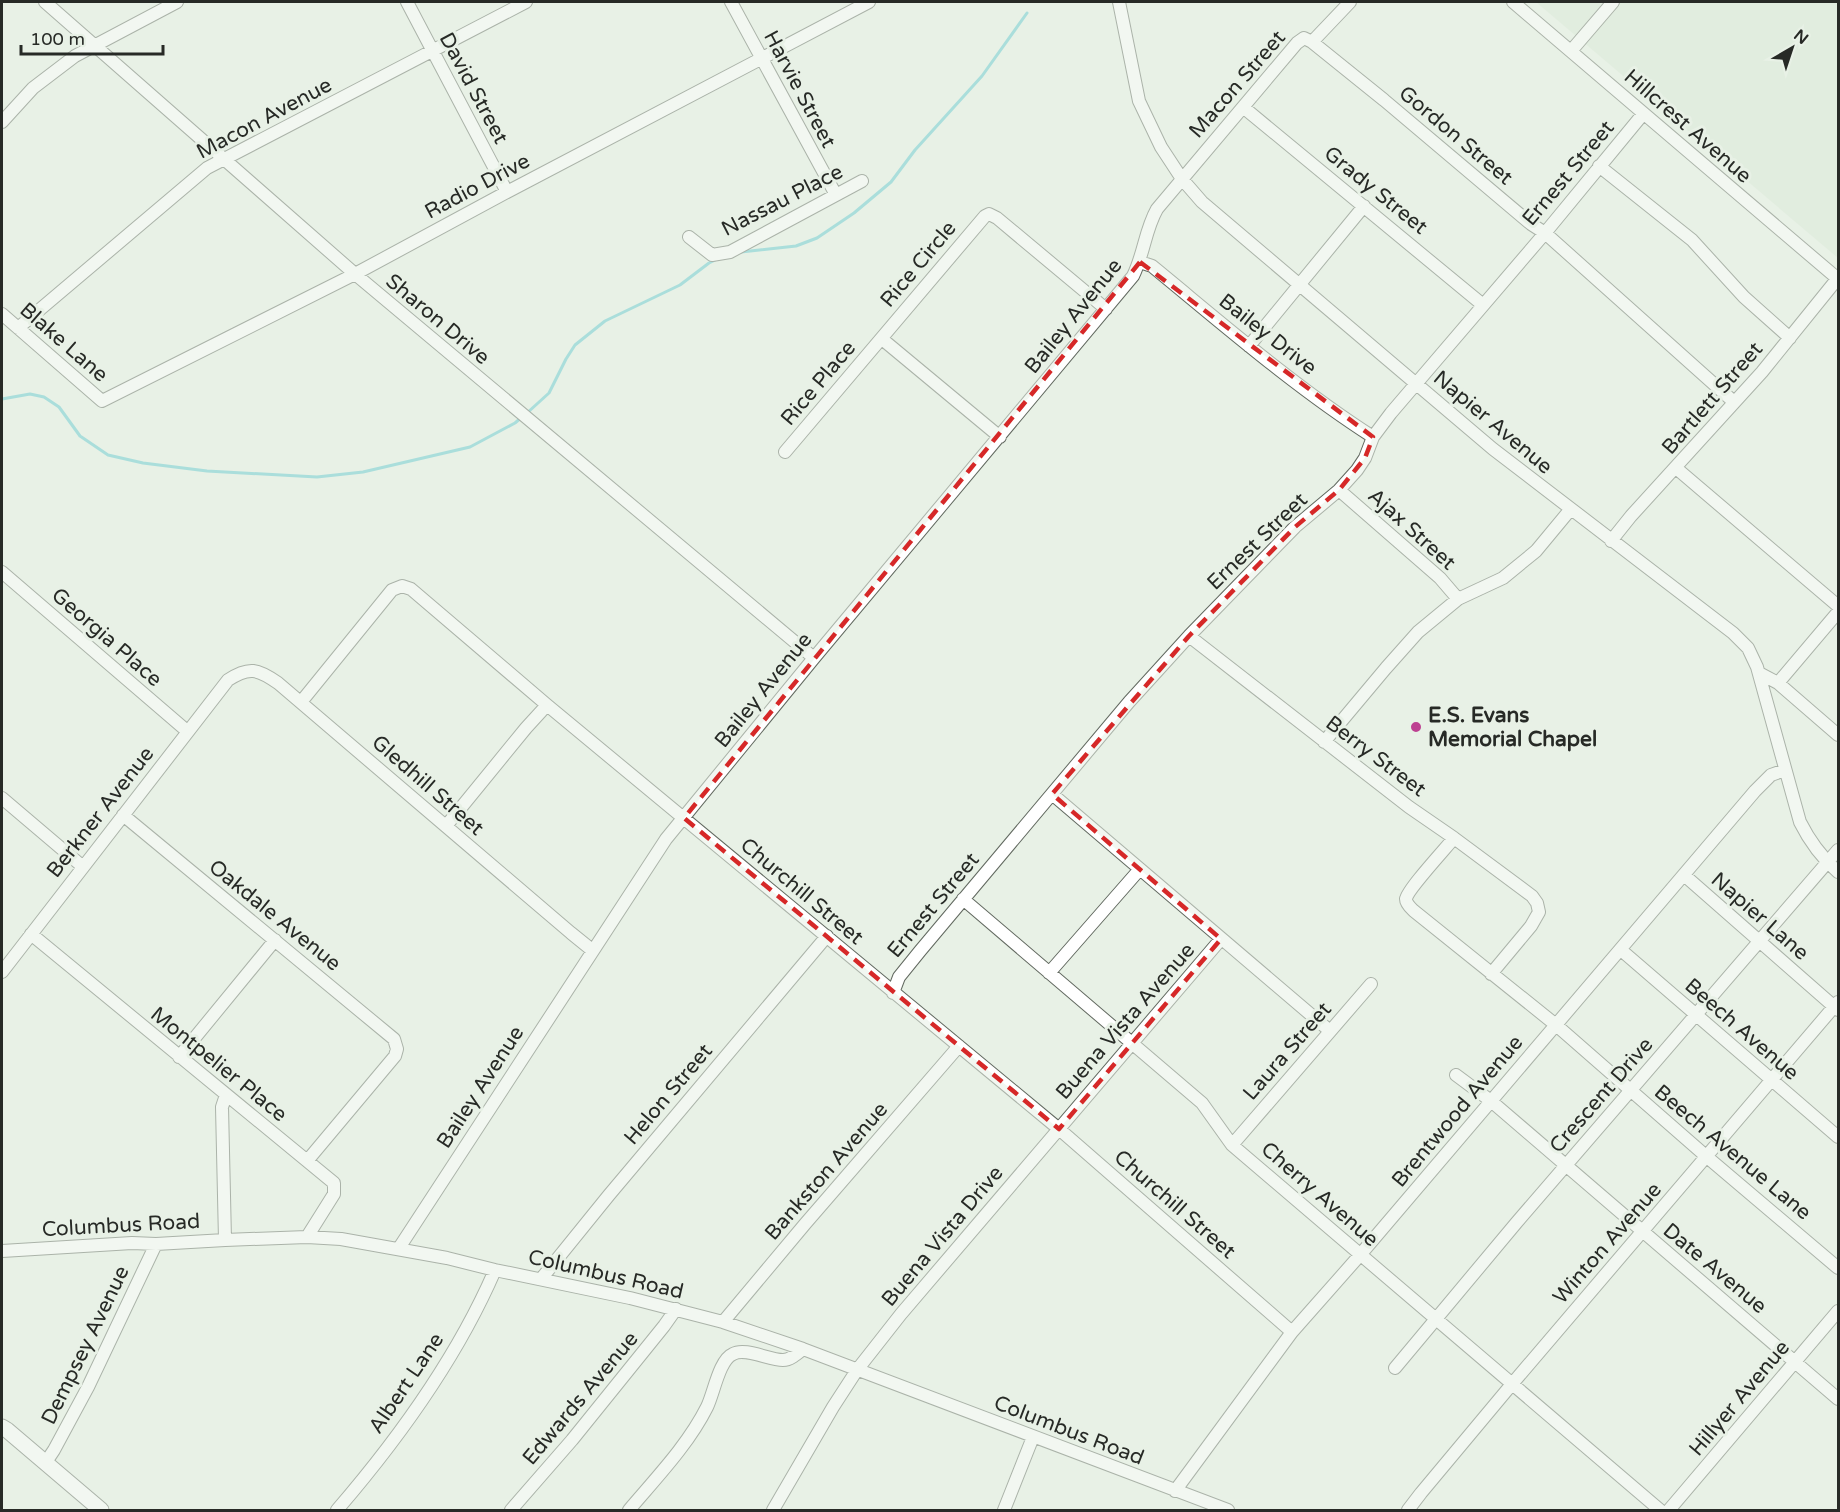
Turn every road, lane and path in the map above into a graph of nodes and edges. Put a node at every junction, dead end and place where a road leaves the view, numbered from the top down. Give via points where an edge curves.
1 (45, 2) edge
2 (177, 2) edge
3 (407, 2) edge
4 (526, 2) edge
5 (732, 2) edge
6 (869, 2) edge
7 (1119, 2) edge
8 (1350, 2) edge
9 (1513, 2) edge
10 (1613, 2) edge
11 (1312, 42) junction
12 (95, 45) junction
13 (432, 51) junction
14 (1571, 51) junction
15 (761, 58) junction
16 (1243, 107) junction
17 (1643, 114) junction
18 (2, 122) edge
19 (224, 160) junction
20 (1599, 166) junction
21 (1182, 179) junction
22 (862, 181) dead end
23 (507, 192) junction
24 (836, 195) junction
25 (1364, 206) junction
26 (1545, 233) junction
27 (689, 237) dead end
28 (1140, 262) junction
29 (355, 274) junction
30 (1838, 279) edge
31 (1299, 285) junction
32 (1483, 305) junction
33 (1106, 309) junction
34 (2, 314) edge
35 (18, 328) junction
36 (1790, 338) junction
37 (882, 339) junction
38 (1249, 346) junction
39 (1417, 384) junction
40 (102, 400) joint
41 (1734, 402) junction
42 (1000, 437) junction
43 (1373, 437) junction
44 (785, 453) dead end
45 (1676, 468) junction
46 (1339, 490) junction
47 (1570, 510) junction
48 (1611, 540) junction
49 (2, 572) edge
50 (1458, 599) junction
51 (1839, 606) edge
52 (1839, 612) edge
53 (1189, 636) junction
54 (814, 658) junction
55 (1759, 673) junction
56 (232, 678) joint
57 (1778, 683) junction
58 (301, 702) junction
59 (547, 705) junction
60 (188, 731) junction
61 (1839, 735) edge
62 (1324, 742) junction
63 (1785, 770) junction
64 (1052, 794) junction
65 (2, 798) edge
66 (123, 815) junction
67 (684, 818) junction
68 (446, 826) junction
69 (1454, 838) junction
70 (1839, 850) edge
71 (1828, 863) junction
72 (82, 866) junction
73 (1140, 869) junction
74 (1839, 872) edge
75 (1684, 875) junction
76 (963, 899) junction
77 (31, 934) junction
78 (827, 936) junction
79 (1221, 939) junction
80 (275, 940) junction
81 (1760, 941) junction
82 (592, 950) junction
83 (1621, 950) junction
84 (2, 972) edge
85 (1049, 973) junction
86 (1491, 974) junction
87 (1371, 984) dead end
88 (893, 993) junction
89 (1837, 1006) edge
90 (1696, 1015) junction
91 (1556, 1025) junction
92 (1330, 1031) junction
93 (1132, 1043) junction
94 (958, 1046) junction
95 (179, 1057) junction
96 (1456, 1074) dead end
97 (1772, 1080) junction
98 (1631, 1091) junction
99 (226, 1095) junction
100 (1491, 1101) junction
101 (1059, 1129) junction
102 (1839, 1137) edge
103 (1232, 1144) junction
104 (1707, 1157) junction
105 (307, 1161) junction
106 (1566, 1166) junction
107 (1642, 1232) junction
108 (307, 1237) junction
109 (225, 1240) junction
110 (156, 1244) junction
111 (399, 1248) junction
112 (2, 1251) edge
113 (1360, 1255) junction
114 (1839, 1268) edge
115 (495, 1270) junction
116 (541, 1279) junction
117 (676, 1309) junction
118 (1839, 1311) edge
119 (1436, 1318) junction
120 (723, 1322) junction
121 (1293, 1332) junction
122 (803, 1350) junction
123 (1795, 1361) junction
124 (1395, 1368) dead end
125 (857, 1370) junction
126 (1512, 1384) junction
127 (1839, 1399) edge
128 (3, 1427) edge
129 (1033, 1437) junction
130 (46, 1462) junction
131 (1175, 1491) junction
132 (101, 1510) edge
133 (336, 1510) edge
134 (511, 1510) edge
135 (629, 1510) edge
136 (777, 1510) edge
137 (1004, 1510) edge
138 (1228, 1510) edge
139 (1408, 1510) edge
140 (1660, 1510) edge
141 (1669, 1510) edge

1 - 12 street, Sharon Drive
2 - 12 street
3 - 13 street, David Street
4 - 13 street, Macon Avenue
5 - 15 street, Harvie Street
6 - 15 street, Radio Drive
7 - 21 street, Napier Avenue via 1139,101
8 - 11 street, Macon Street
9 - 14 street, Hillcrest Avenue
10 - 14 street
11 - 16 street, Macon Street via 1304,38 1297,43
11 - 26 street, Gordon Street
12 - 18 street via 33,88
12 - 19 street, Sharon Drive
13 - 19 street, Macon Avenue
13 - 23 street, David Street
14 - 17 street, Hillcrest Avenue
15 - 23 street, Radio Drive
15 - 24 street, Harvie Street
16 - 21 street, Macon Street
16 - 25 street, Grady Street
17 - 20 street, Ernest Street
17 - 30 street, Hillcrest Avenue
19 - 29 street, Sharon Drive
19 - 35 street, Macon Avenue via 207,168
20 - 26 street, Ernest Street
20 - 36 street via 1692,240 1744,297
21 - 28 street, Bailey Avenue via 1152,219
21 - 31 street, Napier Avenue via 1202,202
22 - 24 street, Nassau Place
23 - 29 street, Radio Drive
24 - 27 street, Nassau Place via 730,252 712,255
25 - 31 street
25 - 32 street, Grady Street
26 - 32 street, Ernest Street
26 - 41 street, Gordon Street
28 - 33 street, Bailey Avenue
28 - 38 street, Bailey Drive via 1152,266
29 - 40 street, Radio Drive
29 - 54 street, Sharon Drive
30 - 36 street, Bartlett Street
31 - 38 street
31 - 39 street, Napier Avenue
32 - 39 street, Ernest Street
33 - 37 street, Rice Circle via 989,214
33 - 42 street, Bailey Avenue
34 - 35 street, Blake Lane
35 - 40 street, Blake Lane
36 - 41 street, Bartlett Street
37 - 42 street, Rice Circle
37 - 44 street, Rice Place
38 - 43 street, Bailey Drive
39 - 43 street, Ernest Street
39 - 47 street, Napier Avenue
41 - 45 street, Bartlett Street
42 - 54 street, Bailey Avenue
43 - 46 street, Ernest Street via 1365,458
45 - 48 street, Bartlett Street
45 - 51 street
46 - 50 street, Ajax Street via 1440,578
46 - 53 street, Ernest Street via 1295,526
47 - 48 street, Napier Avenue
47 - 50 street via 1536,551 1503,578
48 - 55 street, Napier Avenue via 1733,633 1752,655
49 - 60 street, Georgia Place
50 - 62 street via 1418,632
52 - 57 street
53 - 62 street, Berry Street
53 - 64 street, Ernest Street
54 - 67 street, Bailey Avenue
55 - 57 street
55 - 63 street, Napier Avenue
56 - 58 street, Gledhill Street via 240,672 259,672
56 - 60 street, Berkner Avenue
57 - 61 street
58 - 59 street, Churchill Street via 392,590 402,586 411,589
58 - 68 street, Gledhill Street
59 - 67 street, Churchill Street
59 - 68 street
60 - 66 street, Berkner Avenue
62 - 69 street, Berry Street
63 - 71 street, Napier Avenue via 1800,822
63 - 75 street, Brentwood Avenue via 1767,779
64 - 73 street
64 - 76 street, Ernest Street
65 - 72 street
66 - 72 street, Berkner Avenue
66 - 80 street, Oakdale Avenue
67 - 78 street, Churchill Street
67 - 82 street, Bailey Avenue
68 - 82 street, Gledhill Street
69 - 86 street, Beech Avenue Lane via 1413,887 1406,897 1407,903
69 - 86 street, Berry Street via 1532,896 1538,907 1531,926
70 - 71 street, Crescent Drive
71 - 74 street, Napier Avenue
71 - 81 street, Crescent Drive
72 - 77 street, Berkner Avenue
73 - 79 street
73 - 85 street
75 - 81 street, Napier Lane
75 - 83 street, Brentwood Avenue
76 - 85 street, Cherry Avenue
76 - 88 street, Ernest Street via 899,977
77 - 84 street, Berkner Avenue
77 - 95 street, Montpelier Place
78 - 88 street, Churchill Street
78 - 116 street, Helon Street
79 - 92 street
79 - 93 street, Buena Vista Avenue
80 - 95 street
80 - 105 street, Oakdale Avenue via 391,1037 397,1048 382,1073
81 - 89 street, Napier Lane
81 - 90 street, Crescent Drive
82 - 111 street, Bailey Avenue
83 - 90 street, Beech Avenue
83 - 91 street, Brentwood Avenue
85 - 93 street, Cherry Avenue
86 - 91 street, Beech Avenue Lane
87 - 92 street, Laura Street
88 - 94 street, Churchill Street
89 - 97 street, Winton Avenue
90 - 97 street, Beech Avenue
90 - 98 street, Crescent Drive
91 - 98 street, Beech Avenue Lane
91 - 100 street, Brentwood Avenue
92 - 103 street, Laura Street
93 - 101 street, Buena Vista Avenue
93 - 103 street, Cherry Avenue via 1202,1103
94 - 101 street, Churchill Street
94 - 120 street, Bankston Avenue
95 - 99 street, Montpelier Place
96 - 100 street, Date Avenue
97 - 102 street, Beech Avenue
97 - 104 street, Winton Avenue
98 - 104 street, Beech Avenue Lane
98 - 106 street, Crescent Drive
99 - 105 street, Montpelier Place
99 - 109 street via 222,1107
100 - 106 street, Date Avenue
100 - 113 street, Brentwood Avenue
101 - 121 street, Churchill Street
101 - 125 street, Buena Vista Drive
103 - 113 street, Cherry Avenue
104 - 107 street, Winton Avenue
104 - 114 street, Beech Avenue Lane
105 - 108 street, Montpelier Place via 334,1183 335,1190
106 - 107 street, Date Avenue
106 - 119 street, Crescent Drive
107 - 123 street, Date Avenue
107 - 126 street, Winton Avenue
108 - 109 street, Columbus Road
108 - 111 street, Columbus Road
109 - 110 street, Columbus Road
110 - 112 street, Columbus Road
110 - 130 street, Dempsey Avenue via 88,1387
111 - 115 street, Columbus Road
113 - 119 street, Cherry Avenue
113 - 121 street, Brentwood Avenue
115 - 116 street, Columbus Road
115 - 133 street, Albert Lane via 448,1361
116 - 117 street, Columbus Road
117 - 120 street, Columbus Road
117 - 134 street, Edwards Avenue
118 - 123 street, Hillyer Avenue
119 - 124 street, Crescent Drive
119 - 126 street, Cherry Avenue
120 - 122 street, Columbus Road
121 - 131 street, Brentwood Avenue
122 - 125 street, Columbus Road
122 - 135 street via 784,1360 732,1354 700,1421
123 - 127 street, Date Avenue
123 - 141 street, Hillyer Avenue
125 - 129 street, Columbus Road
125 - 136 street, Buena Vista Drive
126 - 139 street, Winton Avenue
126 - 140 street, Cherry Avenue
128 - 130 main road
129 - 131 street, Columbus Road
129 - 137 street
130 - 132 main road
131 - 138 street, Columbus Road

